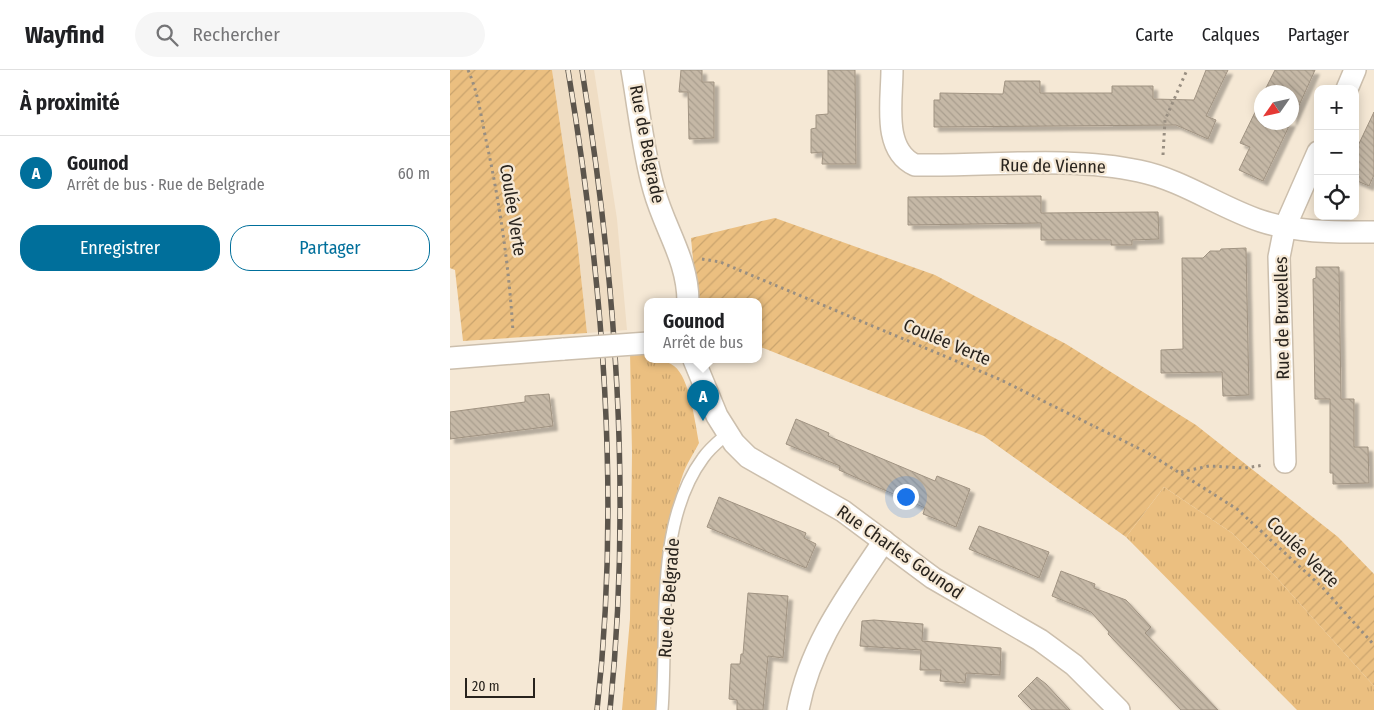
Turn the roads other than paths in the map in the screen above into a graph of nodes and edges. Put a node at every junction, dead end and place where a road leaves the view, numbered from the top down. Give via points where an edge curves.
1 (632, 70) edge
2 (892, 70) edge
3 (1356, 70) edge
4 (1349, 85) edge
5 (1314, 161) edge
6 (1285, 227) junction
7 (1374, 232) edge
8 (688, 298) edge
9 (644, 343) edge
10 (450, 358) edge
11 (695, 363) edge
12 (728, 434) junction
13 (1285, 462) road end
14 (884, 541) junction
15 (662, 710) edge
16 (798, 710) edge
17 (1119, 710) edge

1 - 8 street, Rue de Belgrade via 652,184 685,268
2 - 6 street, Rue de Vienne via 894,142 901,157 915,165 1097,165 1138,171 1163,177 1260,221
3 - 4 street
5 - 6 street, Rue de Bruxelles
6 - 7 street, Rue de Vienne via 1320,232
6 - 13 street, Rue de Bruxelles via 1279,257
9 - 10 street, bridge
11 - 12 street via 707,396
12 - 14 street, Rue Charles Gounod via 740,450 758,464 843,511
12 - 15 lane, Rue de Belgrade via 698,464 674,528 667,581
14 - 16 street via 823,636 805,680
14 - 17 street, Rue Charles Gounod via 950,589 1040,640 1074,665

